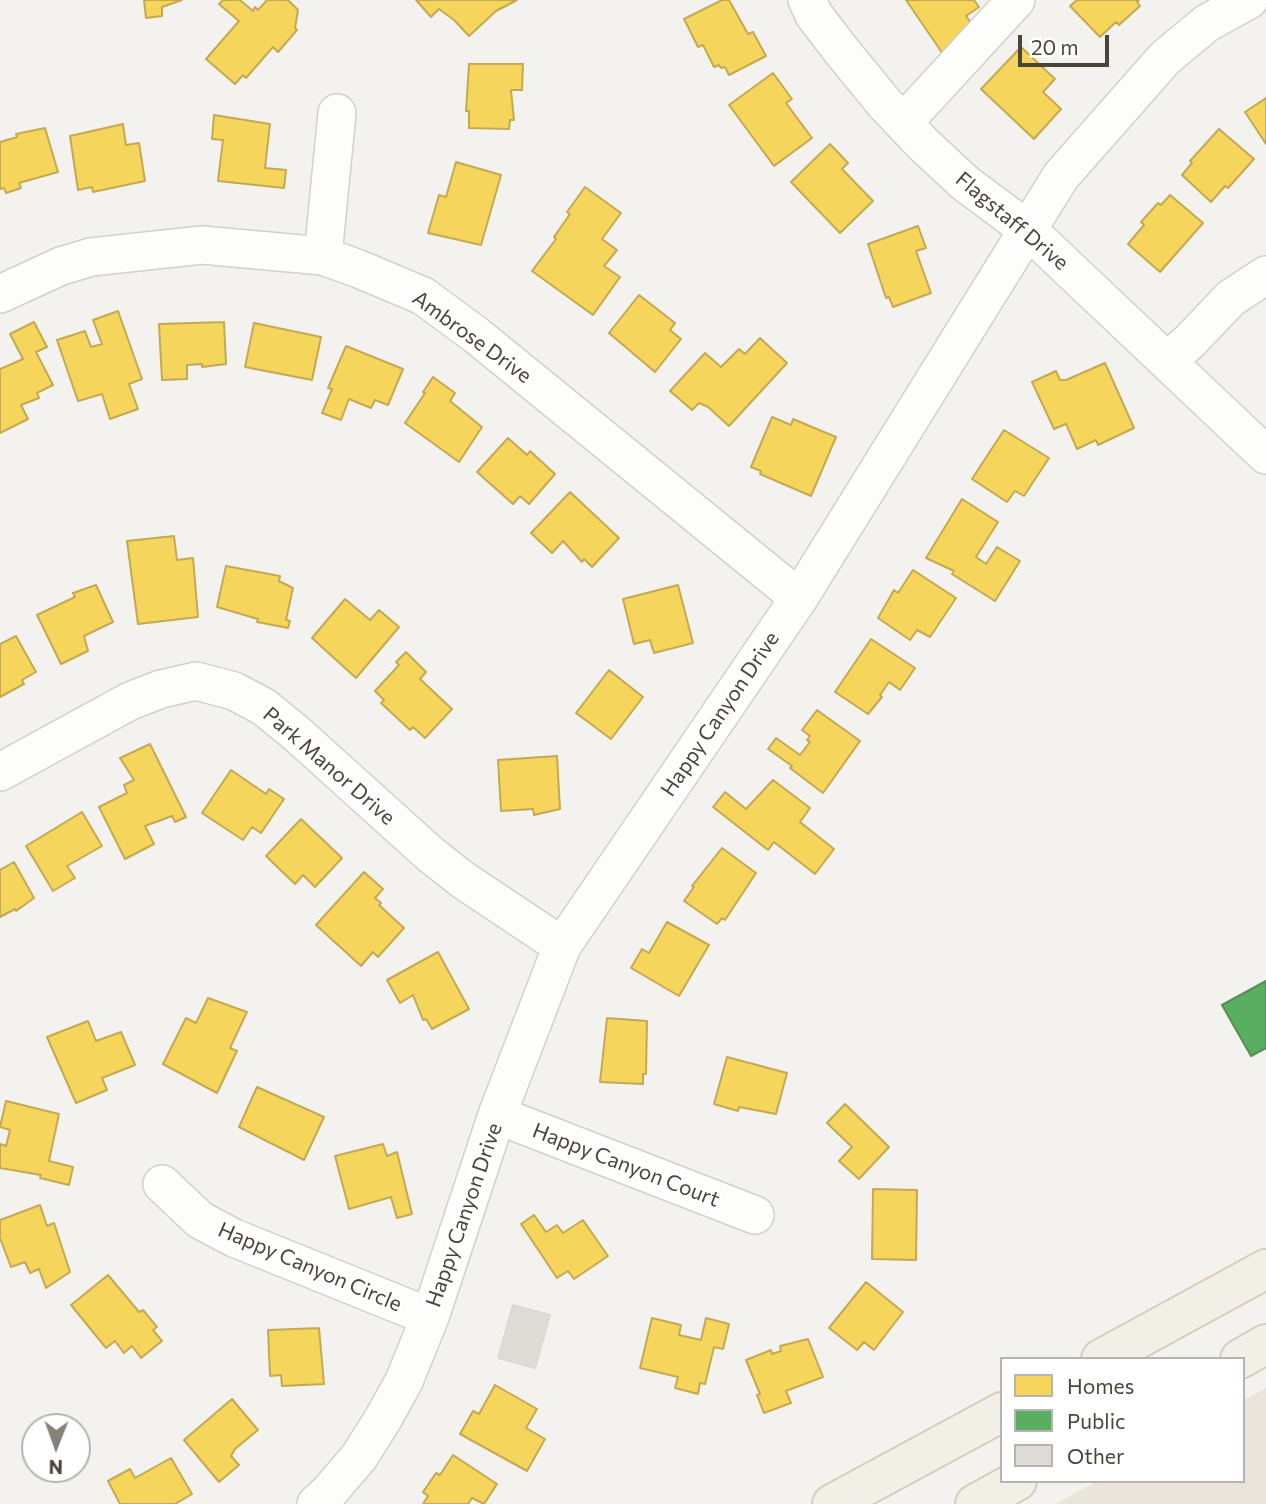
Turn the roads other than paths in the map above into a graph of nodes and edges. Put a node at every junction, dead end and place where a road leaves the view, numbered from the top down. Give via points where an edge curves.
1 (807, 0) edge
2 (1016, 0) edge
3 (1248, 0) edge
4 (337, 113) dead end
5 (903, 123) junction
6 (1028, 230) junction
7 (323, 256) junction
8 (1266, 275) edge
9 (0, 294) edge
10 (1167, 361) junction
11 (1266, 455) edge
12 (799, 598) junction
13 (0, 772) edge
14 (562, 946) junction
15 (498, 1115) junction
16 (162, 1184) dead end
17 (755, 1215) dead end
18 (1266, 1269) edge
19 (430, 1317) junction
20 (1266, 1344) edge
21 (1105, 1357) edge
22 (1243, 1357) edge
23 (1000, 1413) edge
24 (1013, 1483) edge
25 (316, 1504) edge
26 (832, 1504) edge
27 (975, 1504) edge

1 - 5 street, Flagstaff Drive via 844,54
2 - 5 street
3 - 6 street, Happy Canyon Drive via 1207,23 1165,58 1061,176
4 - 7 street
5 - 6 street, Flagstaff Drive via 965,183
6 - 10 street, Flagstaff Drive
6 - 12 street, Happy Canyon Drive
7 - 9 street, Ambrose Drive via 202,245 123,253 61,266
7 - 12 street, Ambrose Drive via 423,296
8 - 10 street via 1231,298
10 - 11 street, Flagstaff Drive
12 - 14 street, Happy Canyon Drive
13 - 14 street, Park Manor Drive via 130,701 161,689 195,681 234,691 264,707 430,854
14 - 15 street, Happy Canyon Drive
15 - 17 street, Happy Canyon Court
15 - 19 street, Happy Canyon Drive
16 - 19 street, Happy Canyon Circle via 200,1220 234,1238
18 - 21 main road
19 - 25 street, Happy Canyon Drive via 383,1419 359,1457
20 - 22 main road
23 - 26 main road
24 - 27 main road

